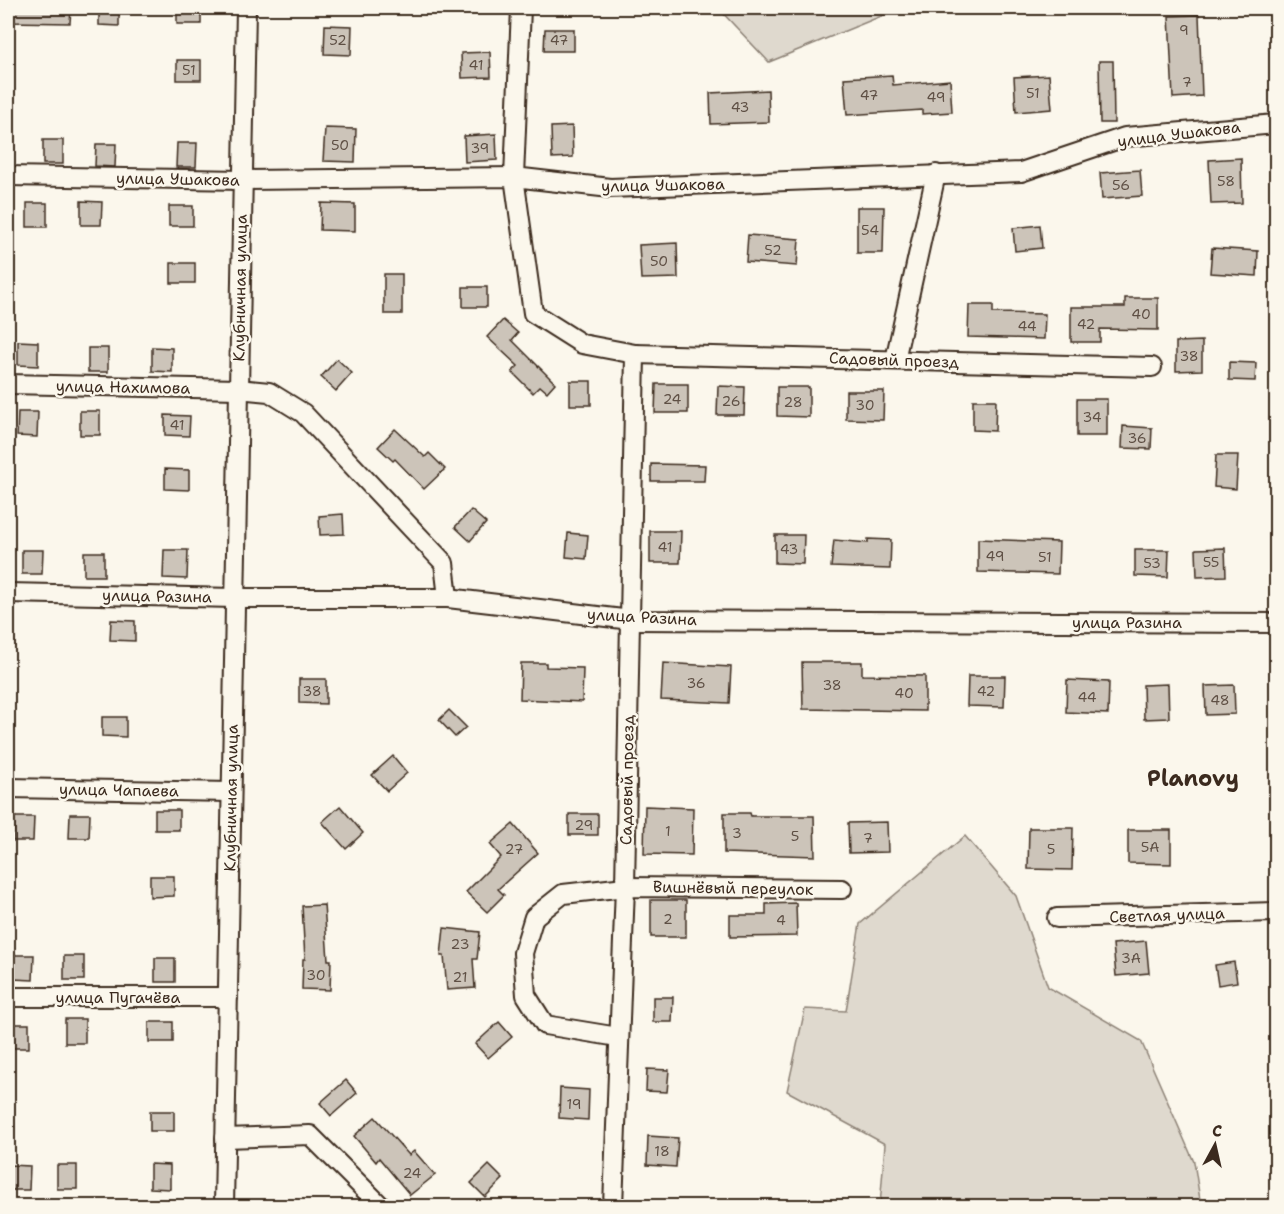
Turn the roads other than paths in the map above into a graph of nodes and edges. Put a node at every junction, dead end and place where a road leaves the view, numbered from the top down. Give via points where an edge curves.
1 (246, 8) edge
2 (521, 8) edge
3 (1276, 124) edge
4 (936, 174) junction
5 (8, 176) edge
6 (514, 177) junction
7 (243, 180) junction
8 (635, 354) junction
9 (895, 360) junction
10 (1152, 367) dead end
11 (8, 384) edge
12 (238, 389) junction
13 (8, 593) edge
14 (235, 598) junction
15 (448, 598) junction
16 (631, 620) junction
17 (1276, 623) edge
18 (8, 788) edge
19 (231, 792) junction
20 (625, 887) junction
21 (842, 890) dead end
22 (1276, 912) edge
23 (1057, 918) dead end
24 (8, 997) edge
25 (228, 997) junction
26 (618, 1037) junction
27 (225, 1138) junction
28 (224, 1206) edge
29 (381, 1206) edge
30 (613, 1206) edge

1 - 7 street, Клубничная улица
2 - 6 street, Садовый проезд
3 - 4 street, улица Ушакова via 1125,137 1022,172
4 - 6 street, улица Ушакова via 610,188
4 - 9 street
5 - 7 street, улица Ушакова
6 - 7 street, улица Ушакова
6 - 8 street, Садовый проезд via 534,313 582,344
7 - 12 street, Клубничная улица
8 - 9 street, Садовый проезд
8 - 16 street, Садовый проезд
9 - 10 street, Садовый проезд
11 - 12 street, улица Нахимова
12 - 14 street, Клубничная улица
12 - 15 street via 269,392 303,412 444,563
13 - 14 street, улица Разина
14 - 15 street, улица Разина
14 - 19 street, Клубничная улица
15 - 16 street, улица Разина
16 - 17 street, улица Разина
16 - 20 street, Садовый проезд
18 - 19 street, улица Чапаева
19 - 25 street, Клубничная улица
20 - 21 street, Вишнёвый переулок
20 - 26 street, Садовый проезд
20 - 26 street, Вишнёвый переулок via 563,894 534,917 523,953 526,995 545,1025
22 - 23 street, Светлая улица
24 - 25 street, улица Пугачёва
25 - 27 street, Клубничная улица
26 - 30 street, Садовый проезд
27 - 28 street, Клубничная улица
27 - 29 street via 310,1136

